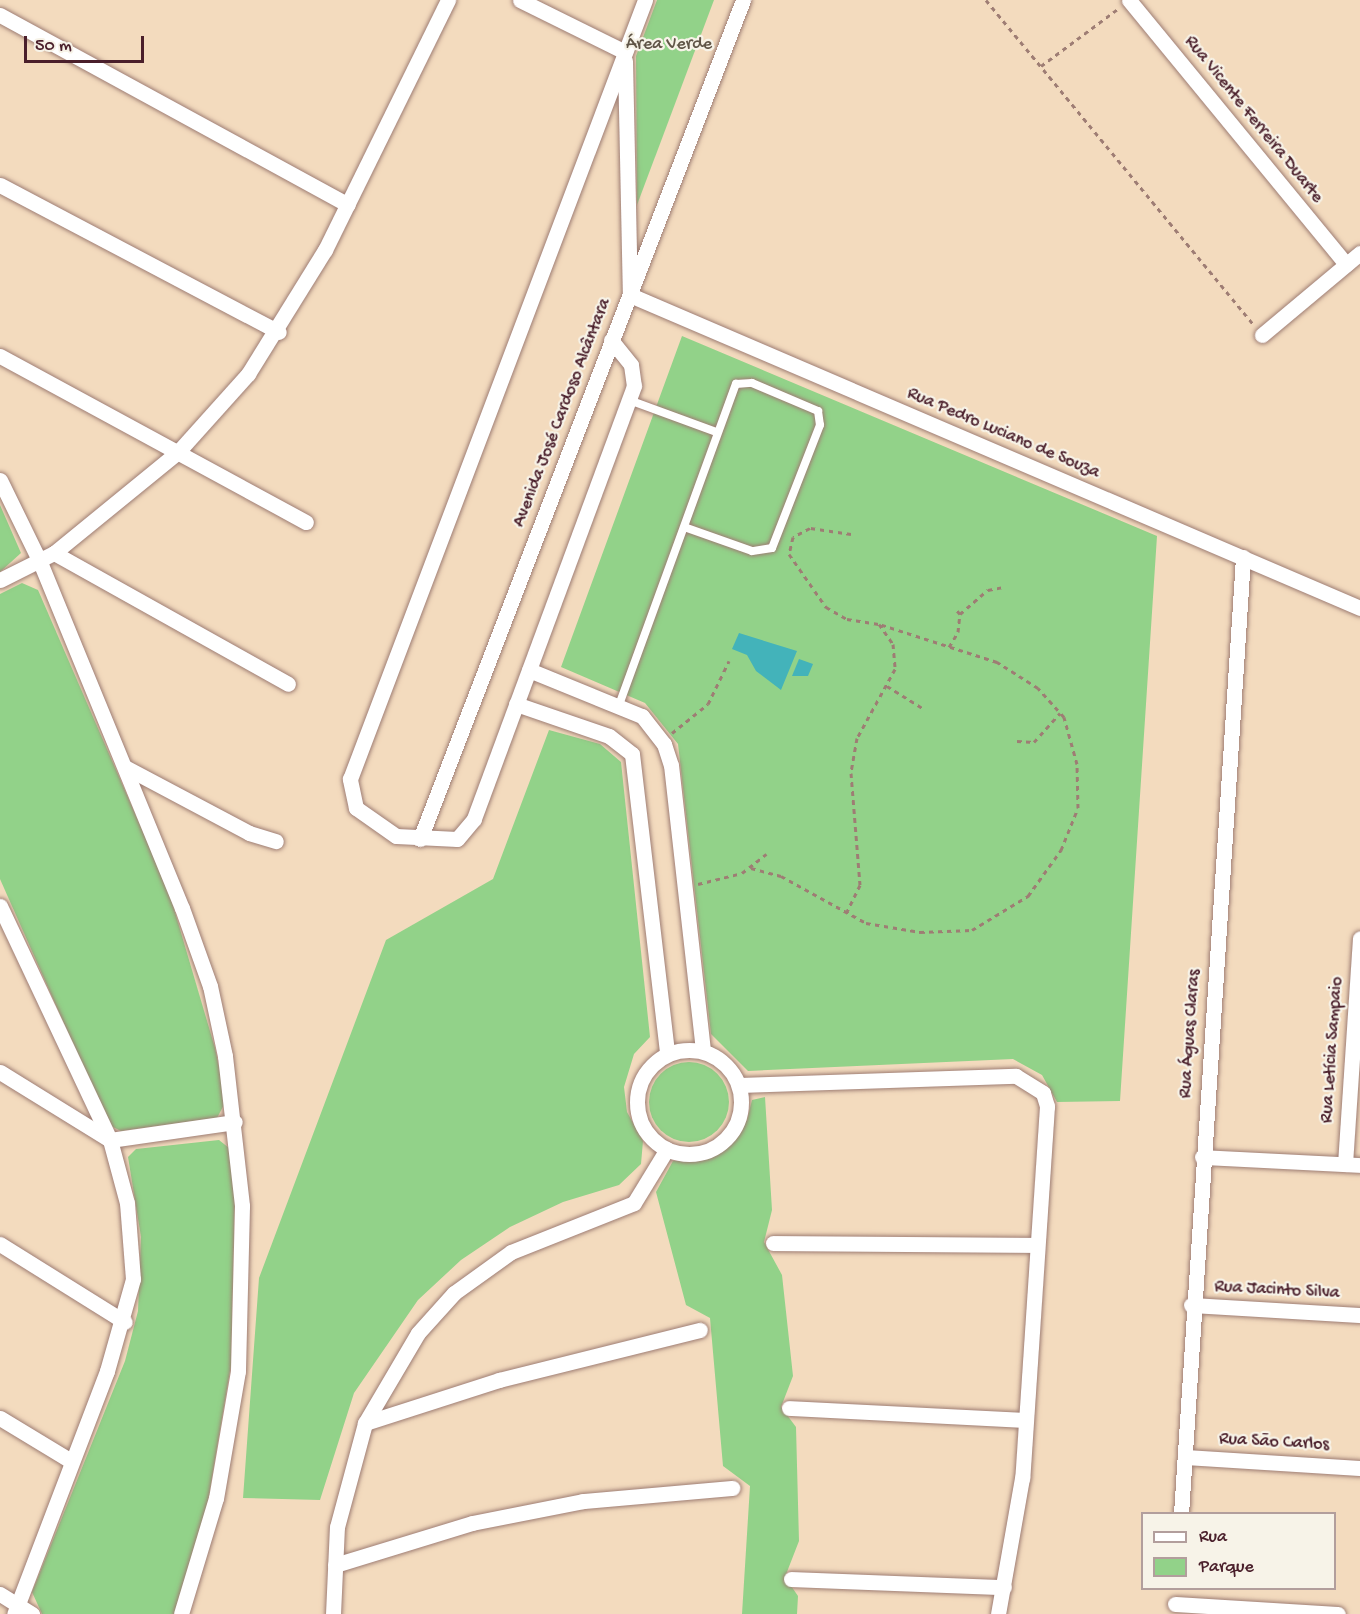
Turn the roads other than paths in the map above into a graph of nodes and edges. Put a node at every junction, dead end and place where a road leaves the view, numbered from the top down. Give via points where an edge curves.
1 (448, 0) edge
2 (520, 0) edge
3 (645, 0) edge
4 (743, 0) edge
5 (1129, 0) edge
6 (0, 15) edge
7 (625, 52) junction
8 (0, 185) edge
9 (348, 205) junction
10 (1360, 253) edge
11 (1346, 264) junction
12 (630, 295) junction
13 (279, 332) junction
14 (1262, 335) road end
15 (611, 340) junction
16 (0, 356) edge
17 (629, 400) junction
18 (716, 432) junction
19 (178, 452) junction
20 (0, 480) edge
21 (306, 522) dead end
22 (687, 528) junction
23 (54, 553) junction
24 (1243, 557) junction
25 (39, 562) junction
26 (0, 580) edge
27 (1360, 608) edge
28 (529, 670) junction
29 (288, 684) dead end
30 (516, 704) junction
31 (619, 705) junction
32 (125, 767) junction
33 (420, 839) junction
34 (276, 841) dead end
35 (0, 906) edge
36 (1360, 938) edge
37 (703, 1050) junction
38 (667, 1054) junction
39 (0, 1072) edge
40 (740, 1085) junction
41 (235, 1122) junction
42 (110, 1140) junction
43 (667, 1149) junction
44 (1202, 1157) junction
45 (1353, 1165) edge
46 (773, 1243) dead end
47 (0, 1244) edge
48 (1037, 1245) junction
49 (1191, 1305) junction
50 (1360, 1315) edge
51 (125, 1322) junction
52 (700, 1330) dead end
53 (789, 1408) dead end
54 (0, 1418) edge
55 (1023, 1420) junction
56 (365, 1423) junction
57 (1185, 1457) junction
58 (71, 1461) junction
59 (1360, 1468) edge
60 (732, 1488) dead end
61 (1181, 1512) edge
62 (335, 1565) junction
63 (791, 1579) dead end
64 (1004, 1587) junction
65 (0, 1594) edge
66 (1175, 1602) edge
67 (15, 1609) edge
68 (32, 1614) edge
69 (181, 1614) edge
70 (333, 1614) edge
71 (998, 1614) edge
72 (1338, 1614) edge

1 - 9 street
2 - 7 street
3 - 7 street
4 - 12 street, Avenida José Cardoso Alcântara
5 - 11 street, Rua Vicente Ferreira Duarte
6 - 9 street
7 - 12 street
7 - 33 street via 350,779 356,808 373,825 396,836
8 - 13 street
9 - 13 street
10 - 11 street
11 - 14 street
12 - 15 street, Avenida José Cardoso Alcântara
12 - 24 street, Rua Pedro Luciano de Souza
13 - 19 street
15 - 17 street via 631,365
15 - 33 street, Avenida José Cardoso Alcântara
16 - 19 street
17 - 18 lane
17 - 28 street
18 - 22 lane
18 - 22 lane via 731,393 743,382 790,398 822,418 772,548 752,551
19 - 21 street
19 - 23 street
20 - 25 street
22 - 31 lane
23 - 25 street
23 - 29 street
24 - 27 street, Rua Pedro Luciano de Souza
24 - 44 street, Rua Águas Claras
25 - 26 street
25 - 32 street
28 - 30 street
28 - 31 street
30 - 33 street via 466,832 457,839
30 - 38 street via 609,736 632,754
31 - 37 street via 655,727 664,744
32 - 34 street via 249,833
32 - 41 street via 210,986
35 - 42 street
36 - 45 street, Rua Letícia Sampaio
37 - 38 street
37 - 40 street via 731,1069
38 - 43 street via 642,1077 637,1093 642,1126
39 - 42 street
40 - 43 street via 741,1111 730,1135 700,1154
40 - 48 street via 1026,1078 1047,1106
41 - 42 street
41 - 69 street via 243,1240 238,1371 216,1498
42 - 51 street via 132,1233 133,1279
43 - 56 street via 634,1203 539,1237 454,1293 386,1379
44 - 45 street
44 - 49 street, Rua Águas Claras
46 - 48 street
47 - 51 street
48 - 55 street
49 - 50 street, Rua Jacinto Silva
49 - 57 street, Rua Águas Claras
51 - 58 street
52 - 56 street via 499,1380
53 - 55 street
54 - 58 street
55 - 64 street via 1022,1478
56 - 62 street via 337,1527
57 - 59 street, Rua São Carlos
57 - 61 street, Rua Águas Claras
58 - 67 street
60 - 62 street via 583,1501 472,1523
62 - 70 street
63 - 64 street
64 - 71 street
65 - 67 street
66 - 72 street
67 - 68 street

